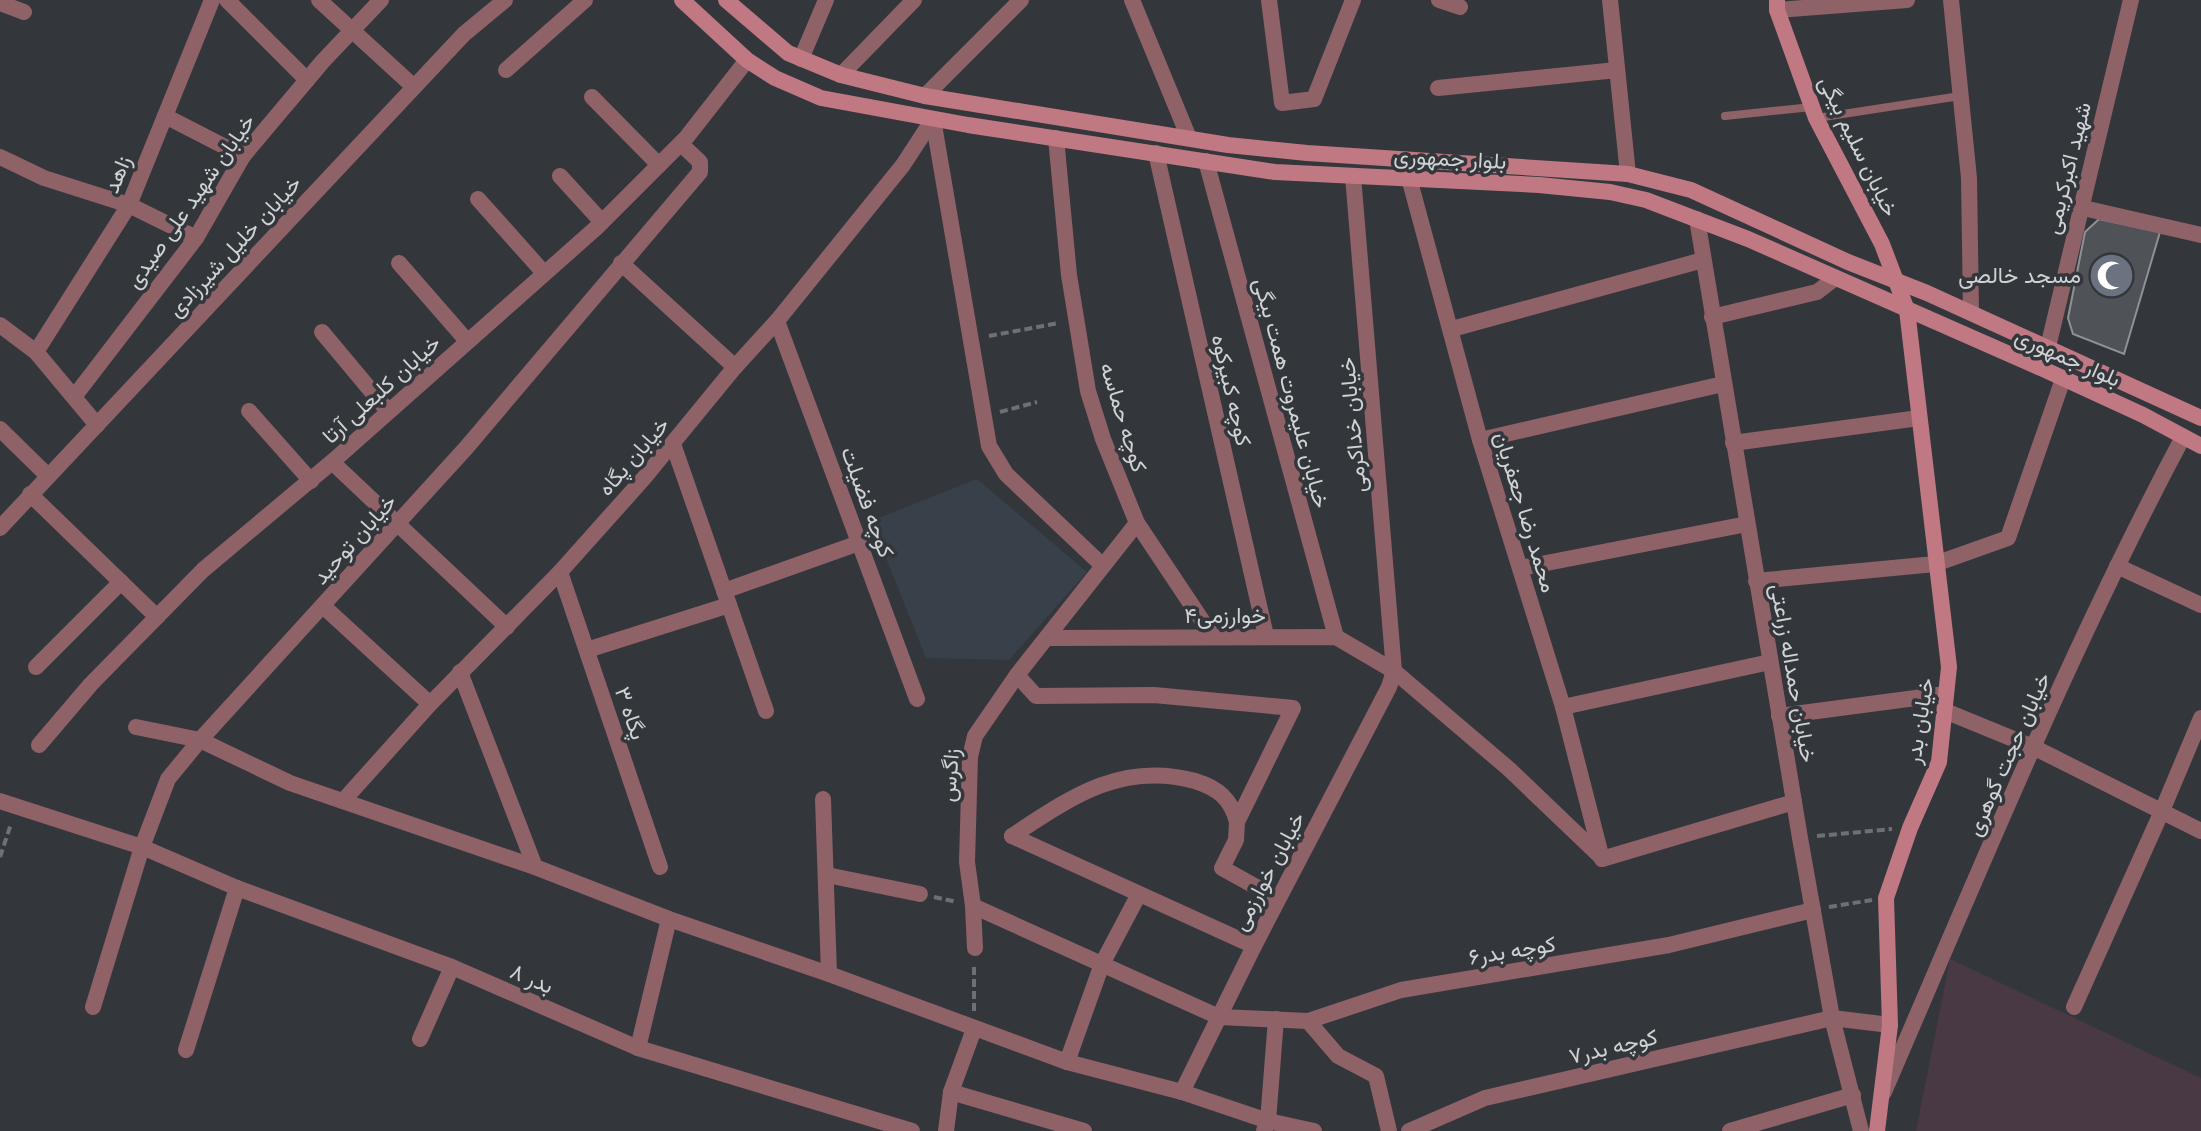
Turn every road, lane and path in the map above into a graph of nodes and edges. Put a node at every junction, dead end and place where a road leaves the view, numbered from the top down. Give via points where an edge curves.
1 (212, 0) edge
2 (227, 0) edge
3 (319, 0) edge
4 (381, 0) edge
5 (505, 0) edge
6 (585, 0) edge
7 (682, 0) edge
8 (726, 0) edge
9 (826, 0) edge
10 (914, 0) edge
11 (1021, 0) edge
12 (1132, 0) edge
13 (1269, 0) edge
14 (1353, 0) edge
15 (1439, 0) edge
16 (1610, 0) edge
17 (1907, 0) edge
18 (1951, 0) edge
19 (2131, 0) edge
20 (0, 3) edge
21 (1777, 5) edge
22 (1460, 7) dead end
23 (24, 12) dead end
24 (352, 31) junction
25 (801, 59) junction
26 (747, 60) junction
27 (506, 70) dead end
28 (1617, 70) junction
29 (841, 75) junction
30 (307, 80) junction
31 (785, 83) junction
32 (414, 87) junction
33 (1438, 88) dead end
34 (925, 96) junction
35 (1960, 96) junction
36 (592, 97) dead end
37 (1814, 113) junction
38 (165, 116) junction
39 (1725, 116) dead end
40 (933, 119) junction
41 (1056, 138) junction
42 (1189, 138) junction
43 (681, 144) junction
44 (1156, 153) junction
45 (243, 156) junction
46 (1354, 156) junction
47 (0, 157) edge
48 (1206, 161) junction
49 (659, 165) junction
50 (1628, 174) junction
51 (560, 176) dead end
52 (1353, 176) junction
53 (1409, 178) junction
54 (478, 199) dead end
55 (129, 205) junction
56 (2079, 207) junction
57 (1697, 219) junction
58 (602, 222) junction
59 (2201, 235) edge
60 (196, 238) junction
61 (1703, 260) junction
62 (399, 263) dead end
63 (621, 263) junction
64 (544, 273) junction
65 (1834, 279) junction
66 (1895, 280) junction
67 (1907, 310) junction
68 (1971, 312) junction
69 (1712, 317) junction
70 (1077, 320) junction
71 (777, 321) junction
72 (0, 325) edge
73 (1452, 329) junction
74 (322, 332) dead end
75 (970, 339) junction
76 (467, 341) junction
77 (2048, 347) junction
78 (36, 352) junction
79 (735, 367) junction
80 (2063, 379) junction
81 (1723, 384) junction
82 (74, 397) junction
83 (1037, 402) dead end
84 (249, 411) dead end
85 (388, 411) junction
86 (982, 416) junction
87 (1919, 418) junction
88 (2201, 418) edge
89 (97, 425) junction
90 (0, 429) edge
91 (2183, 437) junction
92 (1480, 440) junction
93 (1733, 443) junction
94 (673, 444) junction
95 (2201, 446) edge
96 (332, 462) junction
97 (48, 476) junction
98 (311, 481) junction
99 (30, 494) junction
100 (1137, 523) junction
101 (1747, 524) junction
102 (396, 525) junction
103 (0, 528) edge
104 (859, 543) junction
105 (1935, 564) junction
106 (1103, 566) junction
107 (2117, 566) junction
108 (1521, 568) junction
109 (560, 572) junction
110 (1756, 581) junction
111 (121, 582) junction
112 (726, 598) junction
113 (2201, 605) edge
114 (323, 606) junction
115 (157, 617) junction
116 (507, 627) junction
117 (1266, 636) junction
118 (1213, 637) junction
119 (1336, 637) junction
120 (1047, 638) junction
121 (587, 650) junction
122 (1770, 662) junction
123 (36, 667) dead end
124 (1394, 671) junction
125 (460, 672) junction
126 (1017, 675) junction
127 (917, 699) dead end
128 (1946, 702) junction
129 (430, 704) junction
130 (1563, 707) junction
131 (766, 711) dead end
132 (1779, 716) junction
133 (2201, 718) edge
134 (136, 727) dead end
135 (200, 740) junction
136 (39, 745) dead end
137 (2033, 747) junction
138 (823, 799) dead end
139 (343, 801) junction
140 (1794, 802) junction
141 (8, 803) edge
142 (2162, 811) junction
143 (1237, 822) junction
144 (1910, 828) junction
145 (2201, 831) edge
146 (1800, 838) junction
147 (142, 847) junction
148 (0, 857) edge
149 (1602, 859) junction
150 (535, 867) junction
151 (660, 867) dead end
152 (827, 875) junction
153 (237, 888) junction
154 (920, 894) joint
155 (1139, 894) junction
156 (1886, 898) junction
157 (1278, 899) junction
158 (973, 906) junction
159 (1813, 910) junction
160 (669, 919) junction
161 (1254, 946) junction
162 (975, 948) joint
163 (1102, 964) junction
164 (452, 967) junction
165 (829, 974) junction
166 (93, 1007) dead end
167 (2074, 1007) dead end
168 (1219, 1017) junction
169 (1832, 1018) junction
170 (1276, 1019) junction
171 (1308, 1021) junction
172 (1890, 1025) junction
173 (974, 1029) junction
174 (420, 1039) dead end
175 (638, 1048) junction
176 (186, 1050) dead end
177 (1067, 1062) junction
178 (951, 1092) junction
179 (1182, 1092) junction
180 (1883, 1094) junction
181 (1853, 1095) junction
182 (1266, 1126) edge
183 (1306, 1130) edge
184 (912, 1131) edge
185 (946, 1131) edge
186 (1084, 1131) edge
187 (1314, 1131) edge
188 (1389, 1131) edge
189 (1409, 1131) edge
190 (1730, 1131) edge
191 (1861, 1131) edge
192 (1877, 1131) edge

1 - 38 street, زاهد
2 - 30 street
3 - 24 street
4 - 24 street, خیابان شهید علی صیدی
5 - 32 street, خیابان خلیل شیرزادی
6 - 27 street
7 - 26 street, بلوار جمهوری
8 - 25 street, بلوار جمهوری
9 - 25 street
10 - 29 street
11 - 34 street
12 - 42 street
13 - 14 street via 1282,103 1314,99
15 - 22 street
16 - 28 street
17 - 21 street
18 - 35 street
19 - 56 street, شهید اکبرکریمی
20 - 23 street
21 - 37 street, خیابان سلیم بیگی
24 - 30 street, خیابان شهید علی صیدی
24 - 32 street
25 - 29 street, بلوار جمهوری
25 - 31 street
26 - 31 street, بلوار جمهوری
26 - 43 street, خیابان کلبعلی آرتا
28 - 33 street
28 - 50 street
29 - 34 street, بلوار جمهوری
30 - 45 street, خیابان شهید علی صیدی
31 - 40 street, بلوار جمهوری via 821,98
32 - 89 street, خیابان خلیل شیرزادی
34 - 42 street, بلوار جمهوری
35 - 37 lane
35 - 68 street via 1969,178
36 - 49 street
37 - 39 lane
37 - 66 street, خیابان سلیم بیگی via 1882,244
38 - 45 street
38 - 55 street, زاهد
40 - 41 street, بلوار جمهوری
40 - 71 street, خیابان پگاه via 903,165
40 - 75 street
41 - 44 street, بلوار جمهوری
41 - 70 street, کوچه حماسه
42 - 46 street, بلوار جمهوری
43 - 49 street, خیابان کلبعلی آرتا
43 - 63 street, خیابان توحید via 700,162 700,172
44 - 48 street, بلوار جمهوری
44 - 117 street, کوچه کبیرکوه
45 - 60 street, خیابان شهید علی صیدی
46 - 50 street, بلوار جمهوری
46 - 52 street
47 - 55 street via 44,178
48 - 52 street, بلوار جمهوری
48 - 119 street, خیابان علیمروت همت بیگی
49 - 58 street, خیابان کلبعلی آرتا
50 - 66 street, بلوار جمهوری via 1691,190
51 - 58 street
52 - 53 street, بلوار جمهوری
52 - 124 street, خیابان خداکرمی
53 - 57 street, بلوار جمهوری via 1610,192
53 - 73 street, محمد رضا جعفریان
54 - 64 street
55 - 60 street
55 - 78 street, زاهد
56 - 59 street
56 - 77 street, شهید اکبرکریمی
57 - 61 street, خیابان حمداله زراعتی
57 - 65 street, بلوار جمهوری
58 - 64 street, خیابان کلبعلی آرتا
60 - 82 street, خیابان شهید علی صیدی
61 - 69 street, خیابان حمداله زراعتی
61 - 73 street
62 - 76 street
63 - 79 street
63 - 102 street, خیابان توحید
64 - 76 street, خیابان کلبعلی آرتا
65 - 67 street, بلوار جمهوری
65 - 69 street via 1817,292
66 - 67 street, خیابان سلیم بیگی
66 - 68 street, بلوار جمهوری
67 - 80 street, بلوار جمهوری
67 - 87 street, خیابان بدر
68 - 77 street, بلوار جمهوری
69 - 81 street, خیابان حمداله زراعتی
70 - 75 path
70 - 100 street, کوچه حماسه via 1088,391
71 - 79 street, خیابان پگاه
71 - 104 street, کوچه فضیلت
72 - 78 street
73 - 92 street, محمد رضا جعفریان
74 - 85 street
75 - 86 street
76 - 85 street, خیابان کلبعلی آرتا
77 - 88 street, بلوار جمهوری
78 - 82 street
79 - 94 street, خیابان پگاه
80 - 91 street, بلوار جمهوری
80 - 105 street via 2008,538
81 - 92 street
81 - 93 street, خیابان حمداله زراعتی
82 - 89 street
83 - 86 path
84 - 98 street
85 - 96 street, خیابان کلبعلی آرتا
86 - 106 street via 989,446 1006,474
87 - 93 street
87 - 105 street, خیابان بدر
89 - 97 street, خیابان خلیل شیرزادی
90 - 97 street
91 - 95 street, بلوار جمهوری
91 - 107 street, خیابان حجت گوهری
92 - 108 street, محمد رضا جعفریان
93 - 101 street, خیابان حمداله زراعتی
94 - 109 street, خیابان پگاه
94 - 112 street
96 - 98 street, خیابان کلبعلی آرتا
96 - 102 street
97 - 99 street, خیابان خلیل شیرزادی
98 - 115 street, خیابان کلبعلی آرتا via 203,570
99 - 103 street, خیابان خلیل شیرزادی
99 - 111 street
100 - 106 street, زاگرس
100 - 118 street, کوچه حماسه
101 - 108 street
101 - 110 street, خیابان حمداله زراعتی
102 - 114 street, خیابان توحید
102 - 116 street
104 - 112 street
104 - 127 street, کوچه فضیلت
105 - 110 street
105 - 128 street, خیابان بدر via 1949,667
106 - 120 street, زاگرس
107 - 113 street
107 - 137 street, خیابان حجت گوهری
108 - 130 street, محمد رضا جعفریان
109 - 116 street, خیابان پگاه
109 - 121 street, پگاه ۳
110 - 122 street, خیابان حمداله زراعتی
111 - 115 street
111 - 123 street
112 - 121 street
112 - 131 street
114 - 129 street
114 - 135 street, خیابان توحید
115 - 136 street, خیابان کلبعلی آرتا
116 - 125 street, خیابان پگاه
117 - 118 street, خوارزمی۴
117 - 119 street, خوارزمی۴
118 - 120 street, خوارزمی۴
119 - 124 street, خوارزمی۴
120 - 126 street, زاگرس
121 - 151 street, پگاه ۳
122 - 130 street
122 - 132 street, خیابان حمداله زراعتی
124 - 149 street, خوارزمی۴ via 1509,769
124 - 157 street, خیابان خوارزمی
125 - 129 street, خیابان پگاه
125 - 150 street
126 - 143 street via 1036,696 1154,695 1293,708
126 - 158 street, زاگرس via 975,736 970,757 967,862
128 - 132 street
128 - 137 street
128 - 144 street, خیابان بدر via 1939,762
129 - 139 street, خیابان پگاه
130 - 149 street, محمد رضا جعفریان
132 - 140 street, خیابان حمداله زراعتی
133 - 142 street
134 - 135 street
135 - 139 street via 290,783
135 - 147 street, خیابان توحید via 168,779
137 - 142 street
137 - 180 street, خیابان حجت گوهری
138 - 152 street
139 - 150 street
140 - 146 street, خیابان حمداله زراعتی
140 - 149 street
141 - 147 street, بدر ۸
141 - 148 path
142 - 145 street
142 - 167 street
143 - 155 street via 1232,804 1206,784 1149,774 1130,776 1061,803 1012,836
143 - 157 street via 1236,840 1222,868
144 - 146 path
144 - 156 street, خیابان بدر
146 - 159 street, خیابان حمداله زراعتی
147 - 153 street, بدر ۸
147 - 166 street, خیابان توحید
150 - 160 street
152 - 154 street
152 - 165 street
153 - 164 street, بدر ۸
153 - 176 street
154 - 158 path
155 - 161 street
155 - 163 street
156 - 159 path
156 - 172 street, خیابان بدر
157 - 161 street, خیابان خوارزمی
158 - 162 street, زاگرس
158 - 163 street
159 - 169 street, خیابان حمداله زراعتی
159 - 171 street, کوچه بدر۶ via 1669,945 1401,990
160 - 165 street
160 - 175 street
161 - 168 street, خیابان خوارزمی
162 - 173 path
163 - 168 street
163 - 177 street
164 - 174 street
164 - 175 street, بدر ۸
165 - 173 street
168 - 170 street, کوچه بدر۶
168 - 179 street, خیابان خوارزمی
169 - 172 street, کوچه بدر۷
169 - 181 street, خیابان حمداله زراعتی
169 - 189 street, کوچه بدر۷ via 1485,1098
170 - 171 street, کوچه بدر۶
170 - 182 street
171 - 188 street via 1338,1056 1376,1076
172 - 180 street, خیابان بدر
173 - 177 street
173 - 178 street
175 - 184 street, بدر ۸
177 - 179 street
178 - 185 street
178 - 186 street
179 - 182 street
180 - 192 street, خیابان بدر
181 - 190 street
181 - 191 street, خیابان حمداله زراعتی
182 - 183 street
183 - 187 street

